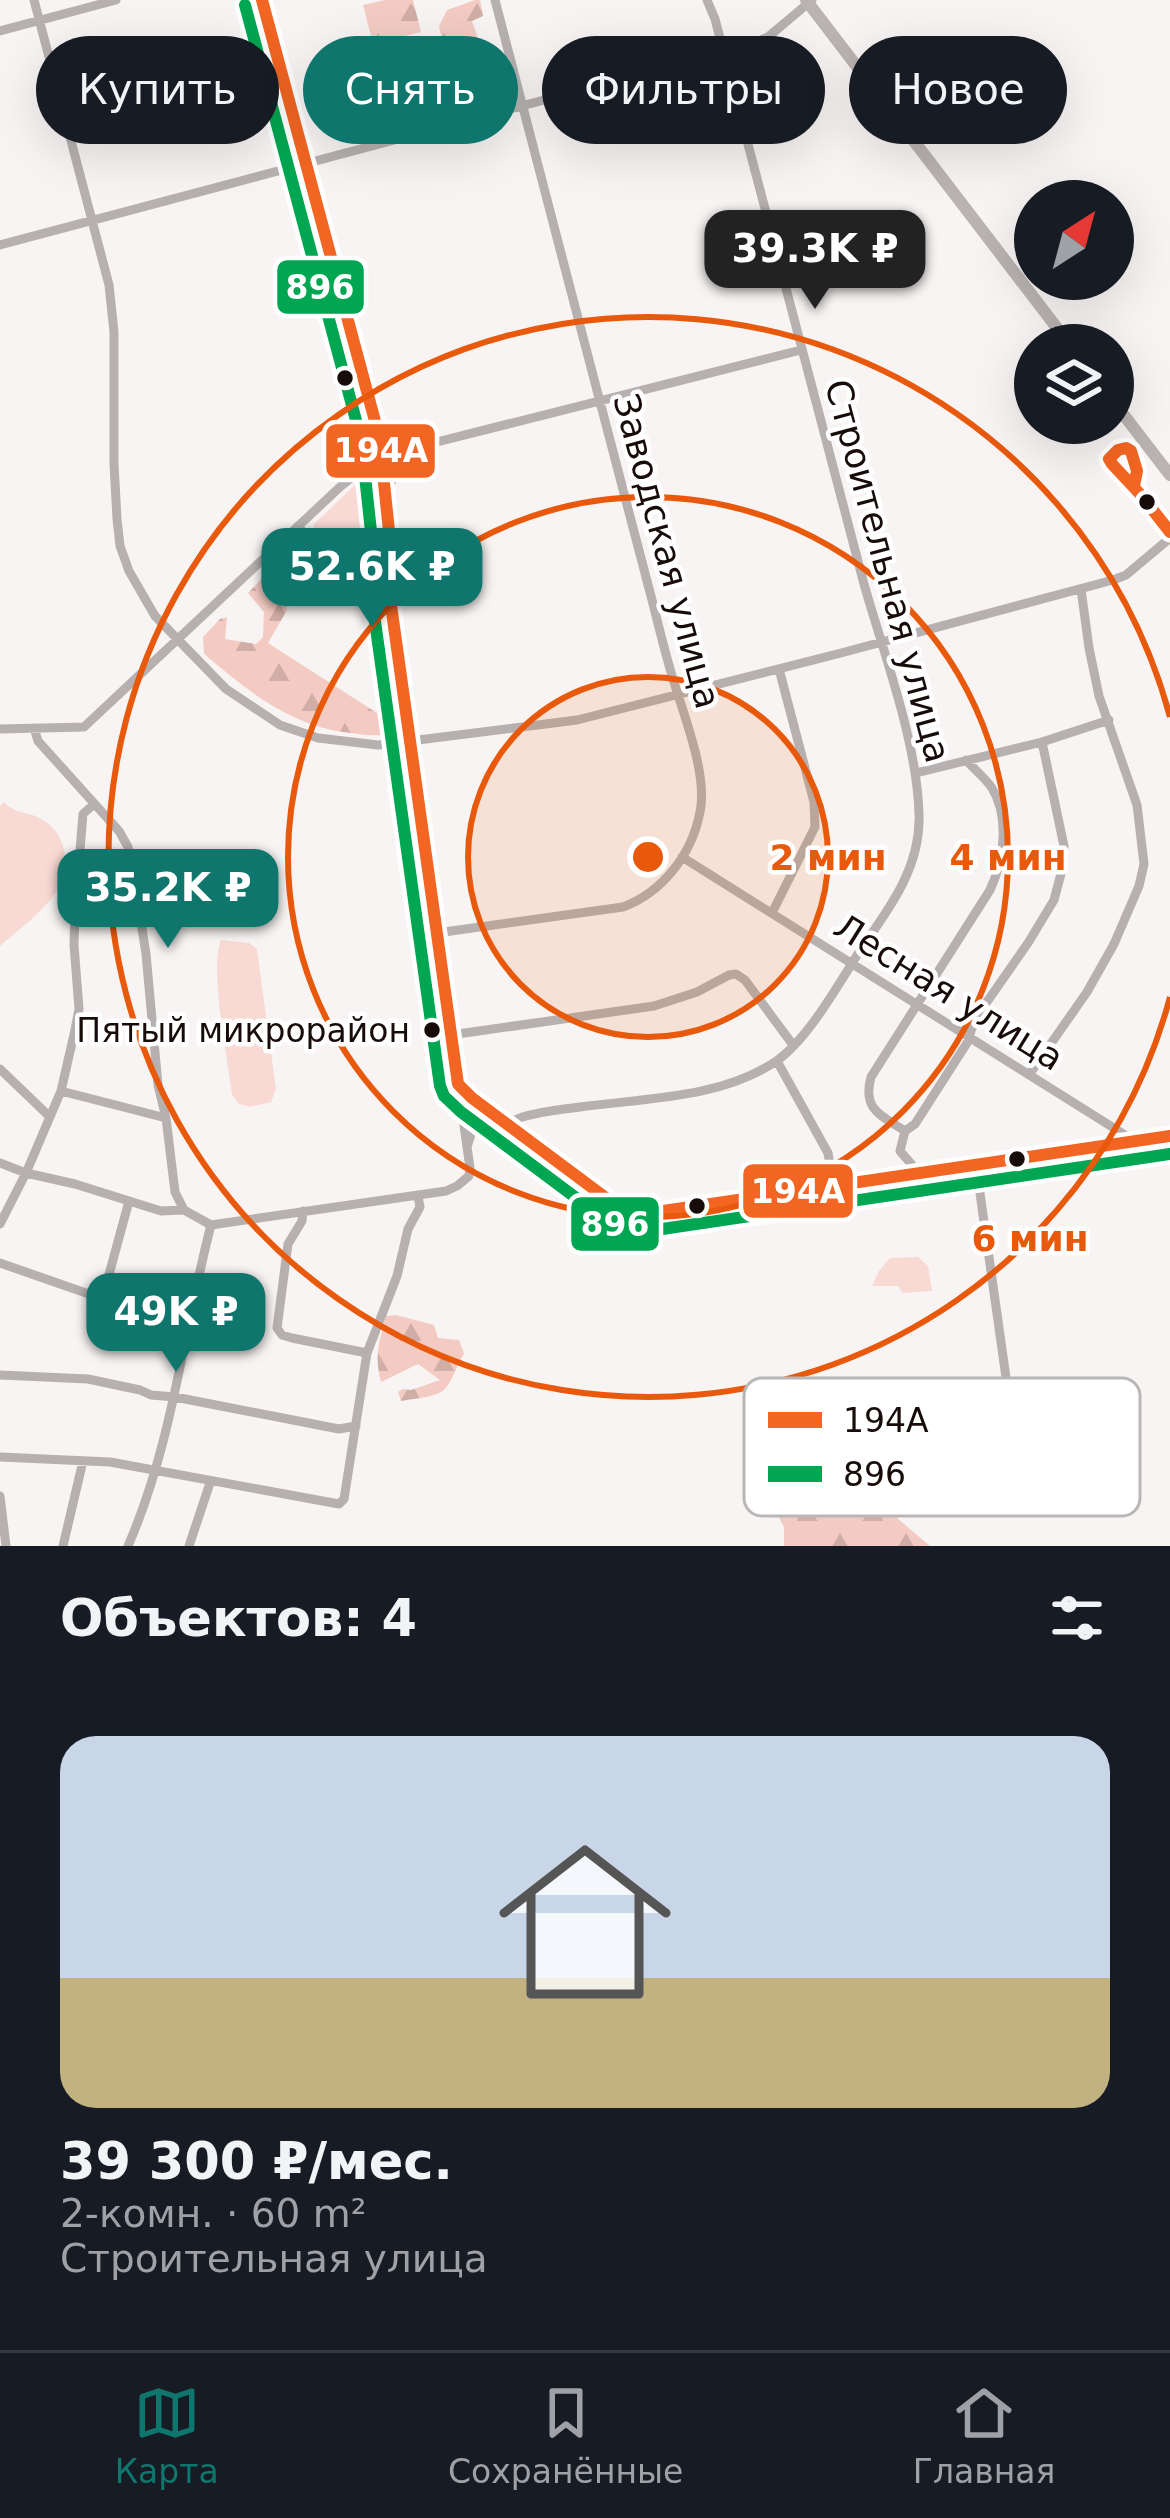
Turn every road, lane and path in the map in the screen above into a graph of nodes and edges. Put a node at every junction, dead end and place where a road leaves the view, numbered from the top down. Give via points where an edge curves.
1 (34, 0) edge
2 (116, 0) edge
3 (262, 0) edge
4 (495, 0) edge
5 (707, 0) edge
6 (809, 1) edge
7 (39, 21) junction
8 (0, 32) edge
9 (718, 36) edge
10 (769, 36) edge
11 (542, 99) edge
12 (524, 104) junction
13 (746, 144) edge
14 (306, 164) junction
15 (93, 220) junction
16 (0, 244) edge
17 (1054, 324) edge
18 (802, 350) junction
19 (599, 403) junction
20 (1134, 428) edge
21 (379, 436) junction
22 (408, 451) junction
23 (383, 459) junction
24 (354, 475) junction
25 (1170, 475) edge
26 (386, 493) junction
27 (298, 526) junction
28 (1170, 538) edge
29 (390, 584) junction
30 (1081, 589) junction
31 (177, 640) junction
32 (882, 642) junction
33 (779, 669) junction
34 (678, 695) junction
35 (1109, 720) junction
36 (34, 728) junction
37 (0, 729) edge
38 (411, 741) junction
39 (1042, 742) junction
40 (966, 760) junction
41 (916, 773) junction
42 (94, 804) junction
43 (682, 857) junction
44 (772, 913) junction
45 (437, 933) junction
46 (852, 963) junction
47 (919, 1004) junction
48 (451, 1034) junction
49 (968, 1036) junction
50 (793, 1045) junction
51 (777, 1061) junction
52 (0, 1069) edge
53 (1029, 1075) junction
54 (458, 1084) junction
55 (61, 1090) junction
56 (50, 1117) junction
57 (166, 1118) junction
58 (505, 1123) junction
59 (905, 1131) junction
60 (1125, 1135) dead end
61 (1170, 1136) edge
62 (468, 1144) junction
63 (0, 1163) edge
64 (976, 1165) junction
65 (26, 1173) junction
66 (919, 1173) junction
67 (19, 1185) junction
68 (833, 1185) junction
69 (0, 1187) edge
70 (418, 1196) junction
71 (129, 1202) junction
72 (184, 1210) junction
73 (303, 1211) junction
74 (0, 1224) edge
75 (211, 1225) junction
76 (0, 1262) edge
77 (367, 1353) junction
78 (0, 1375) edge
79 (1006, 1378) edge
80 (175, 1397) junction
81 (356, 1426) junction
82 (0, 1457) edge
83 (83, 1461) junction
84 (155, 1470) junction
85 (210, 1483) junction
86 (0, 1496) edge
87 (6, 1546) edge
88 (63, 1546) edge
89 (128, 1546) edge
90 (189, 1546) edge

1 - 7 street
2 - 7 street
3 - 14 street
4 - 12 street, Заводская улица
5 - 9 street, Строительная улица
6 - 10 street
6 - 17 main road
7 - 8 street
7 - 15 street
11 - 12 street
12 - 14 street
12 - 19 street, Заводская улица
13 - 18 street, Строительная улица
14 - 15 street
14 - 21 street
15 - 16 street
15 - 31 street via 114,332 121,546 139,592
18 - 19 street
18 - 32 street, Строительная улица
19 - 22 street
19 - 34 street, Заводская улица
20 - 25 main road
21 - 22 street
21 - 23 street
21 - 24 street
22 - 23 street
22 - 26 street
23 - 24 street
23 - 26 street
24 - 26 street
24 - 27 street
26 - 29 street
27 - 29 street via 322,551
27 - 31 street
28 - 30 street via 1126,575
29 - 38 street
30 - 32 street
30 - 35 street
31 - 36 street via 84,727
31 - 38 street via 226,689 280,724 351,744
32 - 33 street
32 - 41 street, Строительная улица
33 - 34 street
33 - 44 street via 815,827
34 - 38 street via 577,720
34 - 43 street, Заводская улица via 701,809
35 - 39 street
35 - 53 street via 1137,805 1144,864 1114,944
36 - 37 street
36 - 42 street
38 - 45 street
39 - 40 street
39 - 49 street via 1062,870 1054,900
40 - 41 street
40 - 47 street via 999,804 1001,860
41 - 46 street, Строительная улица via 918,843 909,872
42 - 55 street via 82,814 79,1009
42 - 57 street via 128,847
43 - 44 street, Лесная улица
43 - 45 street, Заводская улица via 658,888 628,905
44 - 46 street, Лесная улица
45 - 48 street
46 - 47 street, Лесная улица
46 - 50 street, Строительная улица
47 - 49 street, Лесная улица
47 - 59 street via 868,1085 870,1104
48 - 50 street via 654,1006 736,974
48 - 54 street
49 - 53 street, Лесная улица
49 - 59 street
50 - 51 street, Строительная улица
51 - 58 street, Строительная улица via 698,1092
51 - 68 street via 828,1153
52 - 56 street
53 - 60 street, Лесная улица
54 - 58 street
54 - 62 street
55 - 56 street
55 - 57 street
56 - 65 street
57 - 72 street
58 - 62 street, Строительная улица via 482,1121
58 - 68 street via 630,1212
59 - 66 street via 900,1151
61 - 64 street
62 - 70 street via 469,1176
63 - 65 street
64 - 66 street
64 - 79 street
65 - 67 street
65 - 71 street
66 - 68 street
67 - 69 street
67 - 74 street
70 - 73 street
70 - 77 street
71 - 72 street
71 - 76 street via 100,1293
72 - 75 street
73 - 75 street
73 - 77 street via 289,1244 277,1328
75 - 80 street
77 - 81 street
78 - 80 street via 88,1379
80 - 81 street
80 - 84 street
81 - 85 street via 339,1504
82 - 83 street
83 - 84 street
83 - 88 street
84 - 85 street
84 - 89 street
85 - 90 street
86 - 87 street

